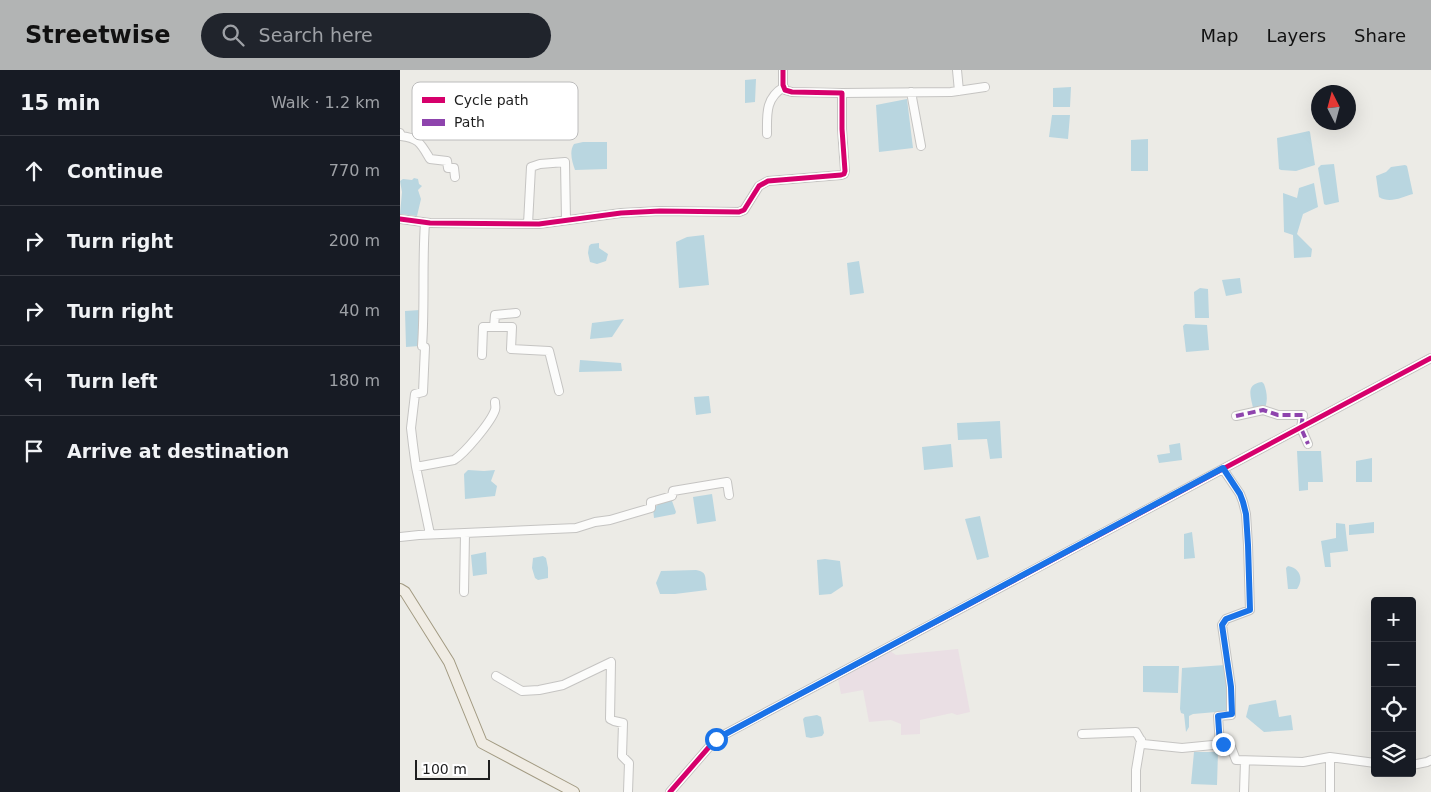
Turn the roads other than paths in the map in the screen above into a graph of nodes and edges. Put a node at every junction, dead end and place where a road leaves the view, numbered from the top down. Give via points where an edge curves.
1 (783, 70) edge
2 (957, 70) edge
3 (784, 87) junction
4 (985, 87) dead end
5 (959, 91) junction
6 (912, 92) junction
7 (842, 93) junction
8 (400, 133) edge
9 (767, 134) dead end
10 (412, 138) edge
11 (416, 140) edge
12 (922, 146) dead end
13 (455, 176) dead end
14 (400, 219) edge
15 (566, 220) junction
16 (425, 223) junction
17 (528, 224) junction
18 (516, 313) dead end
19 (494, 327) junction
20 (482, 355) dead end
21 (1431, 358) edge
22 (560, 390) dead end
23 (495, 402) dead end
24 (1236, 416) dead end
25 (1301, 428) junction
26 (1308, 444) dead end
27 (416, 467) junction
28 (1223, 468) junction
29 (729, 495) dead end
30 (465, 533) junction
31 (430, 534) junction
32 (400, 537) edge
33 (400, 589) edge
34 (464, 592) dead end
35 (496, 676) dead end
36 (1082, 734) dead end
37 (1141, 740) junction
38 (1220, 745) junction
39 (1330, 757) junction
40 (1431, 760) edge
41 (1245, 761) junction
42 (1371, 762) edge
43 (1416, 764) edge
44 (574, 792) edge
45 (628, 792) edge
46 (670, 792) edge
47 (1136, 792) edge
48 (1244, 792) edge
49 (1330, 792) edge

1 - 3 street
2 - 5 street
3 - 7 street via 792,92
3 - 9 street via 767,107
4 - 5 street
5 - 6 street
6 - 7 street
6 - 12 street
7 - 15 street via 844,174 768,181 759,186 740,212 660,211
8 - 10 street
11 - 13 street via 430,159 447,160 448,168 454,168
14 - 16 street
15 - 17 street
15 - 17 street via 565,162 540,164 532,168
16 - 17 street
16 - 27 street via 423,392 415,394 411,428
18 - 19 street via 496,315
19 - 20 street via 482,327
19 - 22 street via 512,327 511,349 549,351
21 - 25 street
23 - 27 street via 492,415 459,457
24 - 25 street via 1263,410 1303,415
25 - 26 street
25 - 28 street
27 - 31 street
28 - 38 street via 1240,494 1246,514 1250,610 1226,619 1222,625 1232,714 1218,716
28 - 46 street via 716,739
29 - 30 street via 727,482 673,491 672,496 650,502 651,508 576,528
30 - 31 street
30 - 34 street
31 - 32 street
33 - 44 main road via 449,662 482,743
35 - 45 street via 522,691 539,690 563,685 611,662 610,719 624,723 622,756 629,762
36 - 37 street via 1136,732
37 - 38 street via 1143,744 1182,748
37 - 47 street
38 - 41 street via 1231,747 1236,760
39 - 41 street via 1303,762
39 - 42 street
39 - 49 street
40 - 43 street
41 - 48 street

